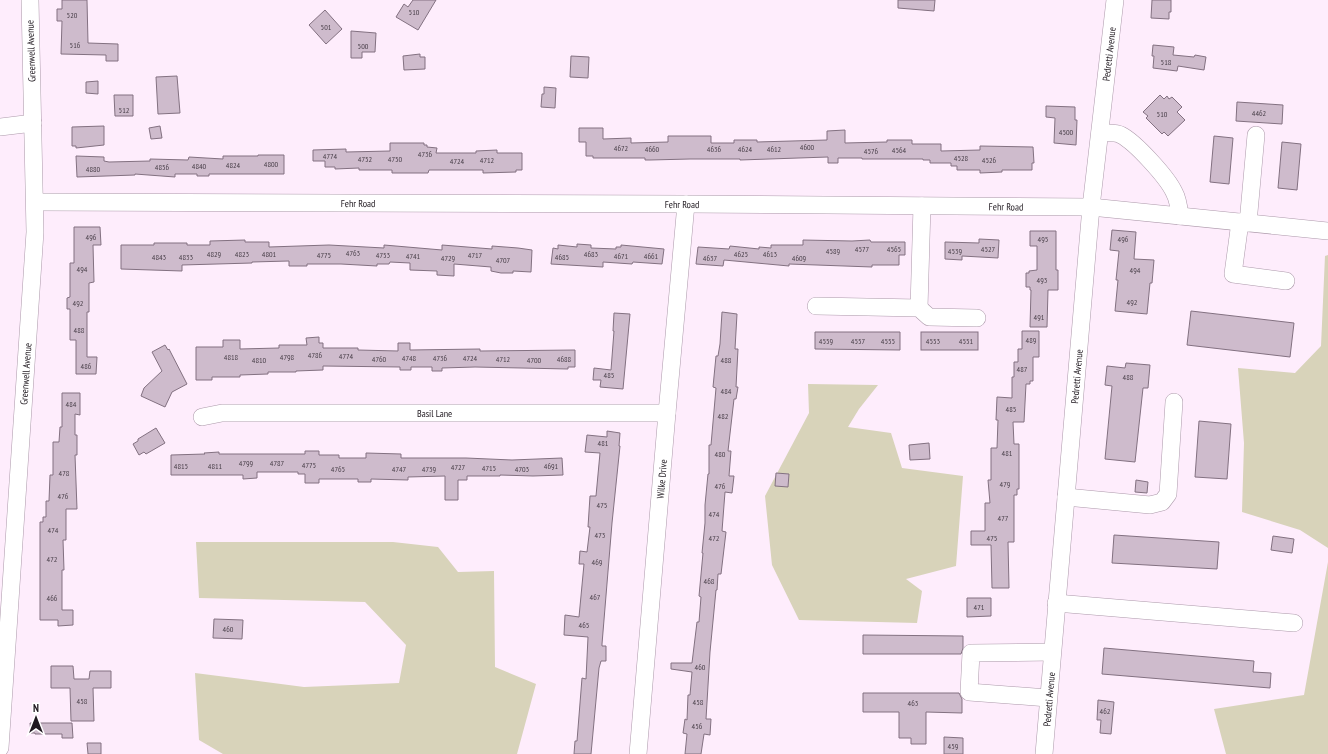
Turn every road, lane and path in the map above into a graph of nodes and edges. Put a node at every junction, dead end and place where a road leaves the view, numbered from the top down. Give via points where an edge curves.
1 (30, 0) edge
2 (1115, 0) edge
3 (33, 123) junction
4 (0, 127) edge
5 (1100, 133) junction
6 (1256, 135) dead end
7 (35, 202) junction
8 (686, 204) junction
9 (922, 206) junction
10 (1091, 207) junction
11 (1180, 216) junction
12 (1244, 222) junction
13 (1328, 231) edge
14 (1286, 281) dead end
15 (816, 306) dead end
16 (919, 308) junction
17 (977, 318) dead end
18 (1174, 402) dead end
19 (667, 413) junction
20 (202, 417) dead end
21 (1066, 497) junction
22 (1056, 603) junction
23 (5, 607) edge
24 (1294, 623) dead end
25 (1052, 652) junction
26 (1048, 698) junction
27 (0, 748) edge
28 (638, 754) edge
29 (1044, 754) edge

1 - 3 street, Greenwell Avenue
2 - 5 street, Pedretti Avenue
3 - 4 street
3 - 7 street, Greenwell Avenue
5 - 10 street, Pedretti Avenue
5 - 11 street via 1120,134 1133,143 1163,174 1174,192
6 - 12 street
7 - 8 street, Fehr Road
7 - 23 street, Greenwell Avenue via 35,232
8 - 9 street, Fehr Road
8 - 19 street, Wilke Drive
9 - 10 street, Fehr Road
9 - 16 street
10 - 11 street, Fehr Road
10 - 21 street, Pedretti Avenue
11 - 12 street, Fehr Road
12 - 13 street, Fehr Road
12 - 14 street via 1233,274
15 - 16 street
16 - 17 street via 929,317
18 - 21 street via 1168,494 1162,502 1150,505
19 - 20 street, Basil Lane via 222,413
19 - 28 street, Wilke Drive
21 - 22 street, Pedretti Avenue
22 - 24 street
22 - 25 street, Pedretti Avenue
23 - 27 street, Greenwell Avenue
25 - 26 street, Pedretti Avenue
25 - 26 street via 971,653 969,692
26 - 29 street, Pedretti Avenue

